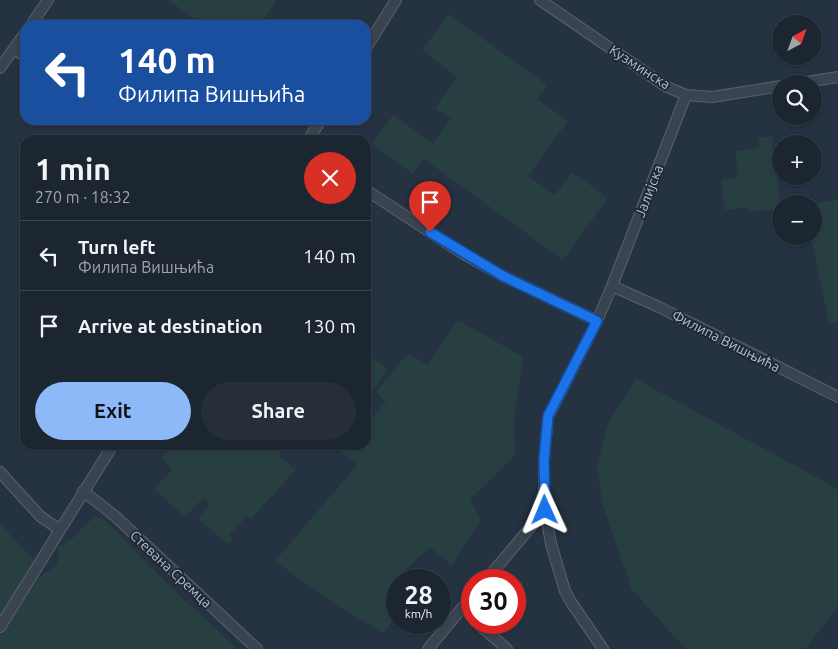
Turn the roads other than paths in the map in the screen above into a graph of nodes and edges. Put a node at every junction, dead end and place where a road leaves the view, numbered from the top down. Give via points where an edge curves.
1 (48, 0) edge
2 (396, 0) edge
3 (540, 0) edge
4 (34, 20) edge
5 (20, 40) edge
6 (371, 40) edge
7 (14, 48) junction
8 (20, 53) edge
9 (0, 68) edge
10 (838, 77) edge
11 (822, 80) edge
12 (772, 87) edge
13 (686, 95) junction
14 (371, 193) edge
15 (612, 286) junction
16 (597, 321) junction
17 (838, 397) edge
18 (110, 450) edge
19 (0, 472) edge
20 (83, 491) junction
21 (545, 510) junction
22 (60, 530) junction
23 (495, 569) edge
24 (461, 610) edge
25 (0, 626) edge
26 (490, 634) edge
27 (257, 649) edge
28 (428, 649) edge
29 (507, 649) edge
30 (603, 649) edge

1 - 4 street
2 - 6 street
3 - 13 street, Кузминска via 667,87
5 - 7 street
7 - 8 street
7 - 9 street
10 - 11 street
12 - 13 street, Кузминска via 712,96
13 - 15 street, Јалијска
14 - 16 street via 462,253
15 - 16 street, Јалијска
15 - 17 street, Филипа Вишњића
16 - 21 street, Јалијска via 548,416 544,460
18 - 20 street
19 - 22 street via 40,516
20 - 22 street
20 - 27 street, Стевана Сремца via 116,517
21 - 23 street
21 - 30 street, Јалијска via 565,590
22 - 25 street
24 - 28 street
26 - 29 street

